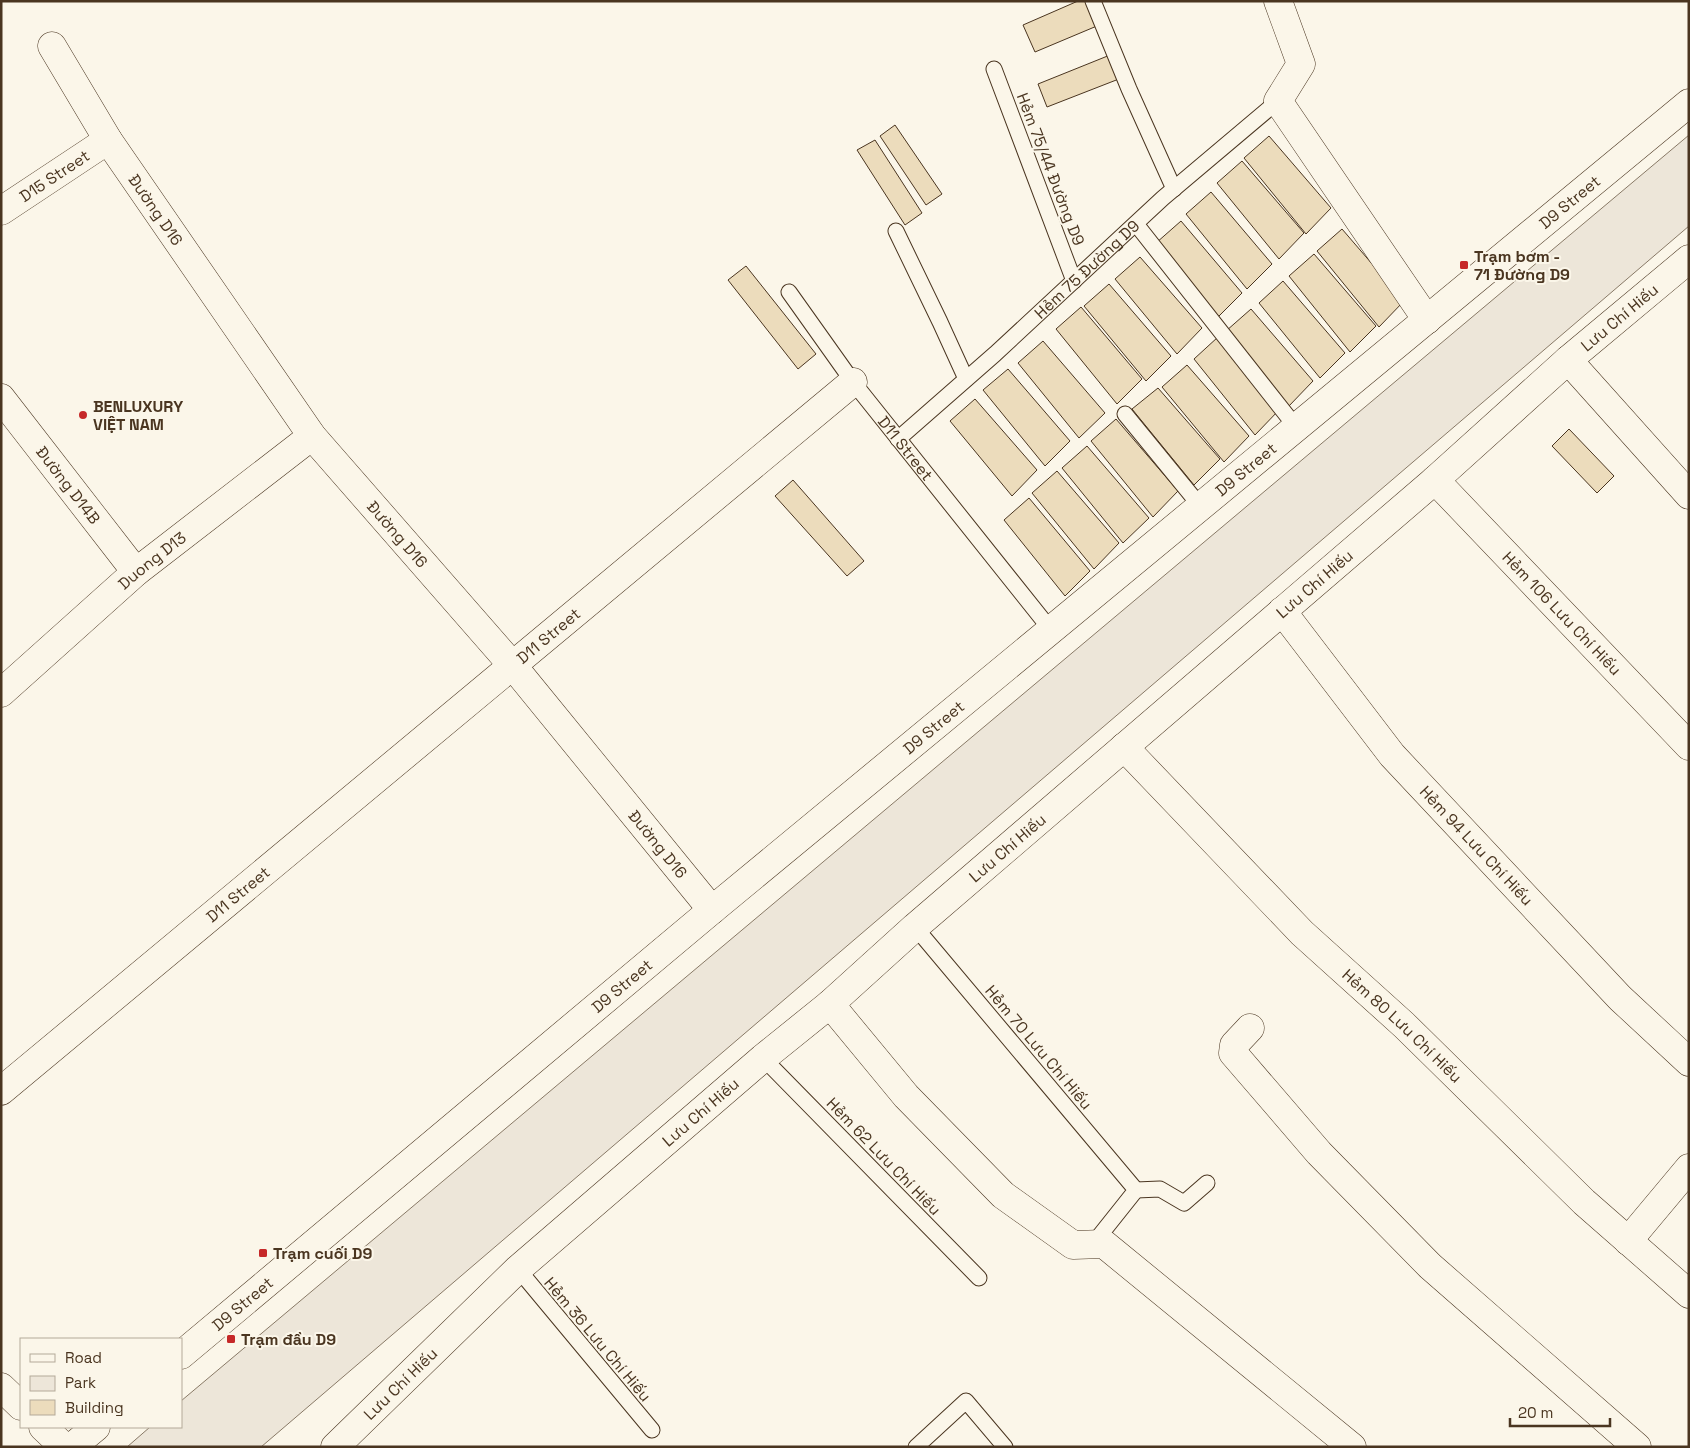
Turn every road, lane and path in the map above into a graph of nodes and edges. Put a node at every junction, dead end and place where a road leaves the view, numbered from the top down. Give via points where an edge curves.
1 (1093, 1) edge
2 (1278, 1) edge
3 (52, 46) dead end
4 (994, 69) dead end
5 (1278, 101) junction
6 (1689, 103) edge
7 (108, 140) junction
8 (1174, 189) junction
9 (1, 211) edge
10 (1136, 224) junction
11 (896, 230) dead end
12 (1689, 259) edge
13 (1074, 281) junction
14 (789, 292) dead end
15 (1427, 320) junction
16 (1568, 360) junction
17 (966, 379) junction
18 (853, 382) junction
19 (1, 398) edge
20 (1125, 414) dead end
21 (1296, 427) junction
22 (312, 436) junction
23 (898, 439) junction
24 (1435, 480) junction
25 (1689, 494) edge
26 (1201, 506) junction
27 (136, 572) junction
28 (1282, 612) junction
29 (1051, 630) junction
30 (512, 666) junction
31 (1, 693) edge
32 (1689, 746) edge
33 (1124, 747) junction
34 (712, 910) junction
35 (915, 927) junction
36 (830, 1004) junction
37 (1250, 1028) dead end
38 (764, 1058) junction
39 (1689, 1062) edge
40 (1, 1091) edge
41 (1689, 1168) edge
42 (1207, 1183) dead end
43 (1136, 1190) junction
44 (1628, 1242) junction
45 (1093, 1244) junction
46 (518, 1269) junction
47 (979, 1278) dead end
48 (1689, 1294) edge
49 (182, 1354) edge
50 (1, 1387) edge
51 (20, 1405) edge
52 (44, 1428) edge
53 (95, 1428) edge
54 (652, 1430) dead end
55 (64, 1447) edge
56 (72, 1447) edge
57 (335, 1447) edge
58 (916, 1447) edge
59 (1005, 1447) edge
60 (1352, 1447) edge
61 (1637, 1447) edge

1 - 8 lane
2 - 5 street, Hẻm 75 Đường D9 via 1301,64
3 - 7 street, Đường D16
4 - 13 lane, Hẻm 75/44 Đường D9
5 - 8 lane, Hẻm 75 Đường D9
5 - 15 street
6 - 15 street, D9 Street
7 - 9 street, D15 Street
7 - 22 street, Đường D16
8 - 10 lane, Hẻm 75 Đường D9
10 - 13 lane, Hẻm 75 Đường D9
10 - 21 lane
11 - 17 lane
12 - 16 street, Lưu Chí Hiếu
13 - 17 lane, Hẻm 75 Đường D9
14 - 18 lane
15 - 21 street, D9 Street
16 - 24 street, Lưu Chí Hiếu
16 - 25 street
17 - 23 lane, Hẻm 75 Đường D9
18 - 23 lane, D11 Street
18 - 30 street, D11 Street
19 - 27 street, Đường D14B
20 - 26 lane
21 - 26 street, D9 Street
22 - 27 street, Duong D13
22 - 30 street, Đường D16
23 - 29 lane, D11 Street
24 - 28 street, Lưu Chí Hiếu
24 - 32 street, Hẻm 106 Lưu Chí Hiếu
26 - 29 street, D9 Street
27 - 31 street, Duong D13
28 - 33 street, Lưu Chí Hiếu
28 - 39 street, Hẻm 94 Lưu Chí Hiếu via 1392,755 1620,998
29 - 34 street, D9 Street
30 - 34 street, Đường D16
30 - 40 street, D11 Street
33 - 35 street, Lưu Chí Hiếu
33 - 44 street, Hẻm 80 Lưu Chí Hiếu via 1302,933 1404,1025
34 - 49 street, D9 Street
35 - 36 street, Lưu Chí Hiếu
35 - 43 lane, Hẻm 70 Lưu Chí Hiếu
36 - 38 street, Lưu Chí Hiếu
36 - 45 street via 906,1096 1003,1194 1073,1245
37 - 61 street via 1234,1045 1232,1052 1318,1153 1430,1266
38 - 46 street, Lưu Chí Hiếu
38 - 47 lane, Hẻm 62 Lưu Chí Hiếu
41 - 44 street
42 - 43 lane via 1184,1203 1160,1189
43 - 45 lane
44 - 48 street, Hẻm 80 Lưu Chí Hiếu
45 - 60 street via 1104,1244
46 - 54 lane, Hẻm 36 Lưu Chí Hiếu
46 - 57 street, Lưu Chí Hiếu
50 - 51 street
52 - 55 street
53 - 56 street
58 - 59 lane via 966,1401

